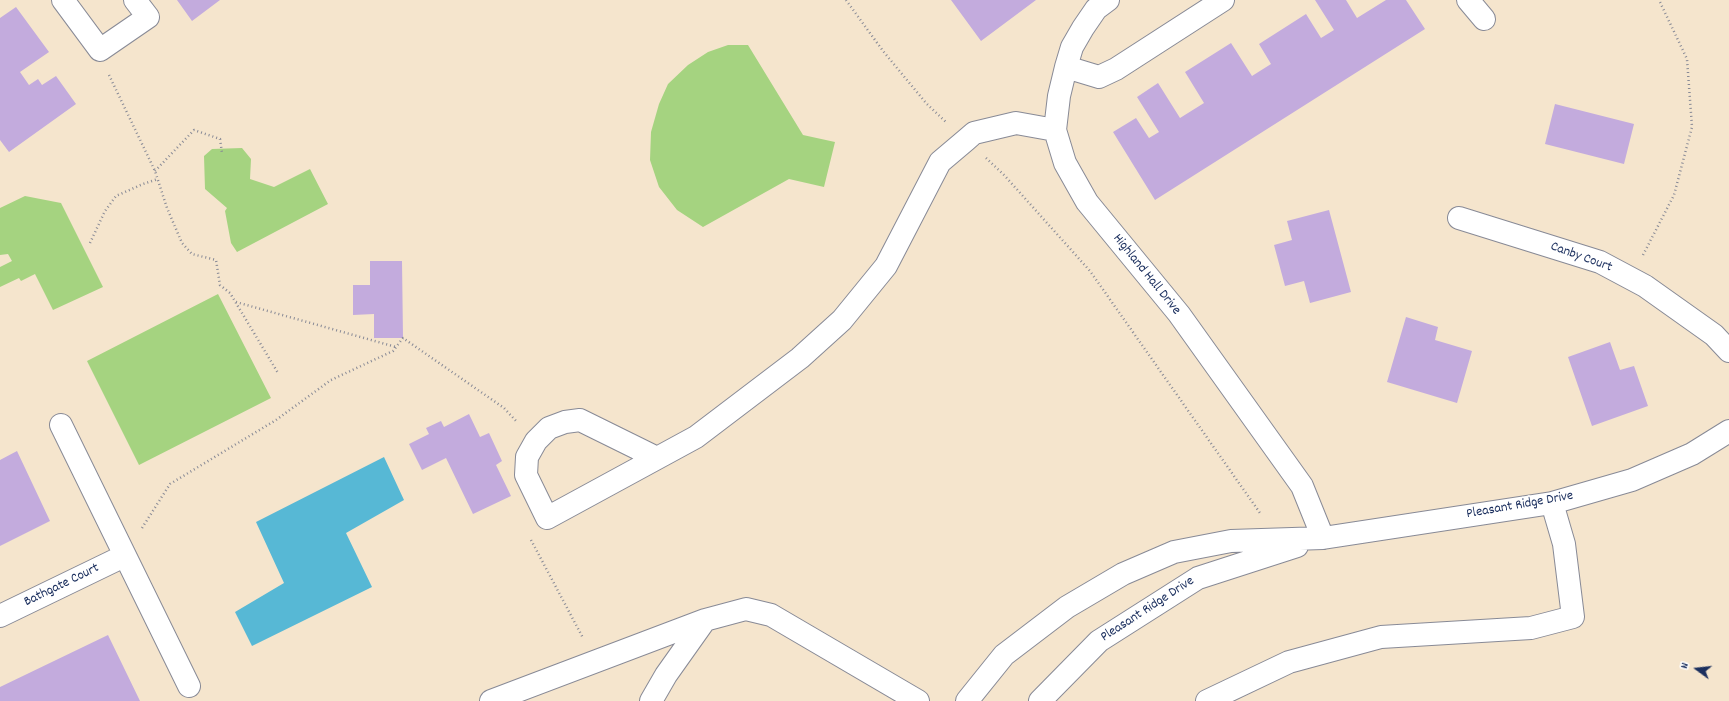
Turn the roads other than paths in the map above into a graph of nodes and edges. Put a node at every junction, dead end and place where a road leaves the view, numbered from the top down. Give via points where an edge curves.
1 (63, 0) edge
2 (135, 0) edge
3 (1108, 0) edge
4 (1223, 0) edge
5 (1468, 0) edge
6 (1484, 19) dead end
7 (1066, 67) junction
8 (1055, 130) junction
9 (1460, 218) dead end
10 (1729, 351) edge
11 (61, 425) dead end
12 (1729, 431) edge
13 (657, 458) junction
14 (1552, 503) junction
15 (1323, 538) junction
16 (124, 556) junction
17 (0, 616) edge
18 (705, 620) junction
19 (189, 686) dead end
20 (491, 701) edge
21 (650, 701) edge
22 (918, 701) edge
23 (968, 701) edge
24 (1040, 701) edge
25 (1207, 701) edge

1 - 2 street via 100,50 148,17
3 - 7 street, Highland Hall Drive via 1096,9 1082,28 1072,46
4 - 7 street via 1116,70 1099,77
5 - 6 street
7 - 8 street, Highland Hall Drive
8 - 13 street via 1016,122 974,134 966,140 940,162 886,266 842,320 800,358 696,437
8 - 15 street, Highland Hall Drive via 1065,163 1087,202 1179,314 1302,486
9 - 10 street, Canby Court via 1600,262 1645,286 1714,335
11 - 16 street
12 - 14 street, Pleasant Ridge Drive via 1692,454 1632,480
13 - 13 street via 580,420 565,422 549,428 536,441 527,457 526,476 547,518
14 - 15 street, Pleasant Ridge Drive
14 - 25 street via 1564,544 1573,617 1531,628 1381,637 1289,662
15 - 23 street, Pleasant Ridge Drive via 1231,540 1174,552 1123,574 1067,607 1004,655
15 - 24 street, Pleasant Ridge Drive via 1198,578 1099,641
16 - 17 street, Bathgate Court
16 - 19 street
18 - 20 street
18 - 21 street
18 - 22 street via 746,609 771,615

